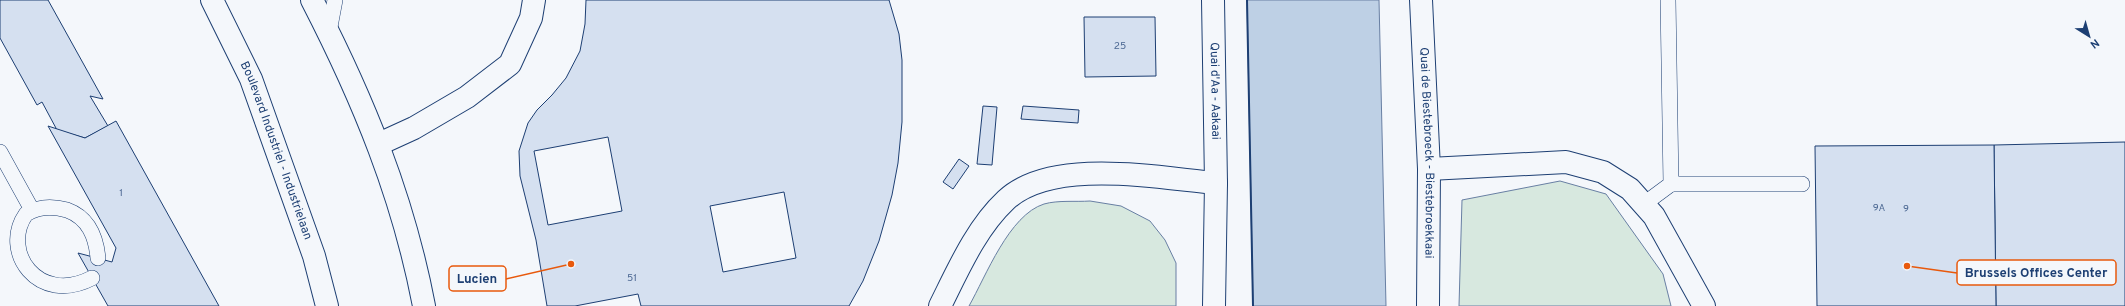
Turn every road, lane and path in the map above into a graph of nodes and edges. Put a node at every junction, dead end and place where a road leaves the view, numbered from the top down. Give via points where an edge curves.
1 (212, 0) edge
2 (312, 0) edge
3 (335, 0) edge
4 (534, 0) edge
5 (1213, 0) edge
6 (1421, 0) edge
7 (1668, 0) edge
8 (329, 32) junction
9 (379, 144) junction
10 (0, 152) edge
11 (1429, 169) junction
12 (1216, 183) junction
13 (1672, 184) junction
14 (1802, 184) dead end
15 (1644, 204) junction
16 (32, 210) junction
17 (3, 246) dead end
18 (98, 258) dead end
19 (92, 278) dead end
20 (1693, 296) edge
21 (72, 298) dead end
22 (327, 306) edge
23 (424, 306) edge
24 (940, 306) edge
25 (1214, 306) edge
26 (1428, 306) edge
27 (1704, 306) edge

1 - 22 main road, Boulevard Industriel - Industrielaan via 251,79 314,256
2 - 8 main road
3 - 8 lane
4 - 9 main road via 531,18 510,64 467,97 414,128
5 - 12 main road, Quai d'Aa - Aakaai
6 - 11 main road, Quai de Biestebroeck - Biestebroekkaai
7 - 13 lane
8 - 9 main road
9 - 23 main road via 413,252
10 - 16 lane
11 - 15 main road via 1566,162 1603,172 1630,189
11 - 26 main road, Quai de Biestebroeck - Biestebroekkaai
12 - 24 main road via 1089,174 1041,180 1007,199 988,219
12 - 25 main road, Quai d'Aa - Aakaai
13 - 14 lane
13 - 15 lane
15 - 20 main road via 1654,216
16 - 17 lane via 10,227
16 - 18 lane via 45,207 59,208 72,212 83,220 92,231 97,244
19 - 21 lane via 83,290
20 - 27 main road

